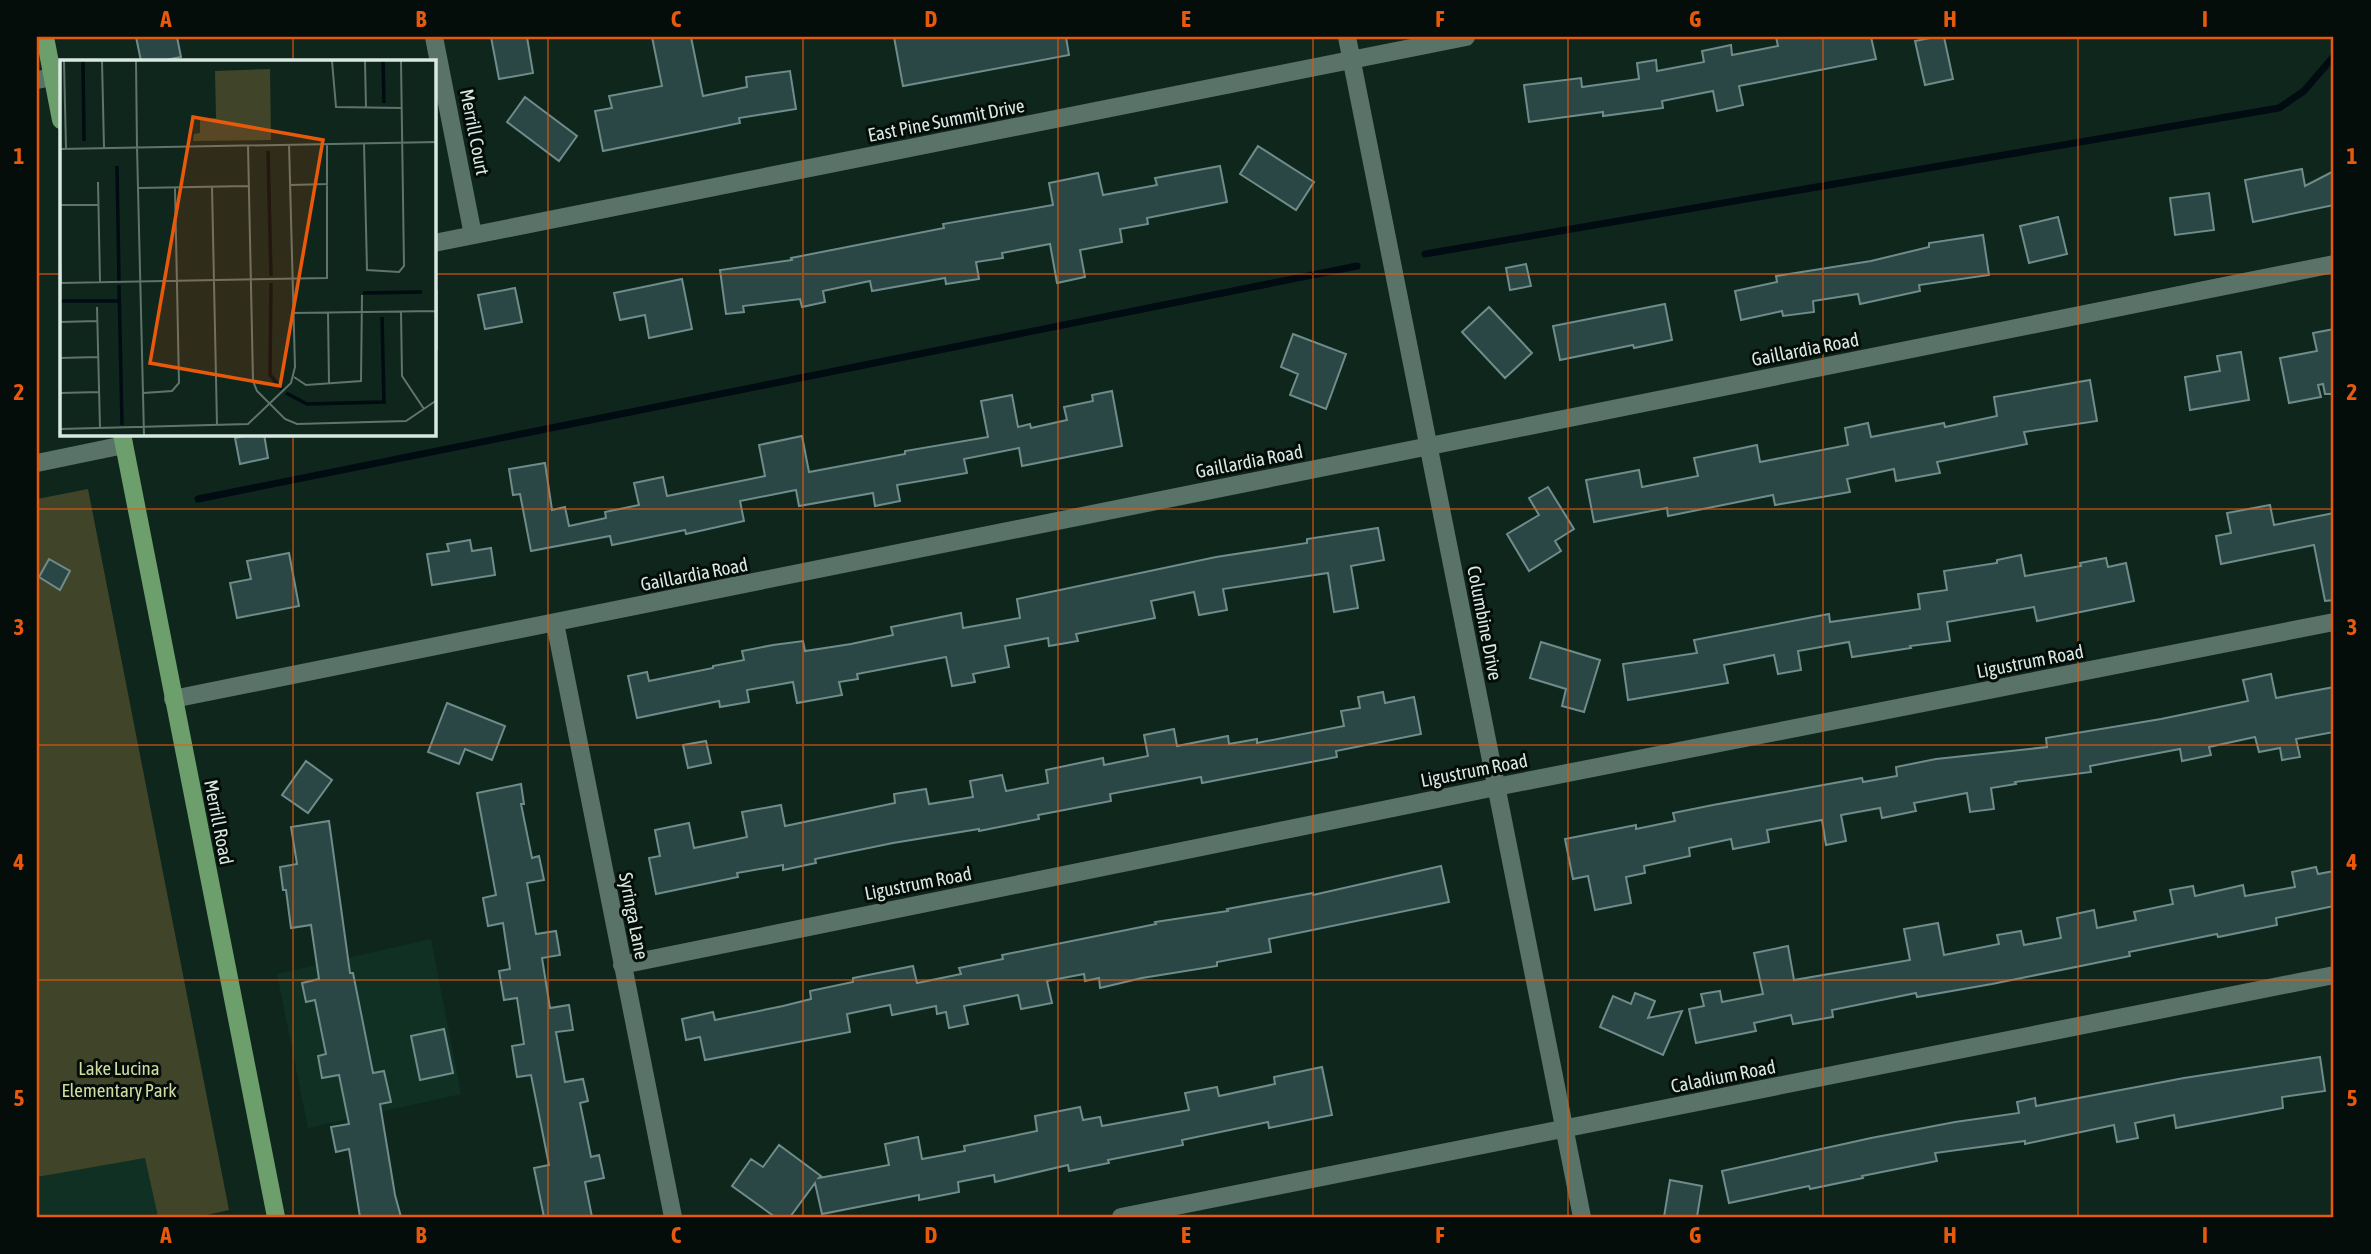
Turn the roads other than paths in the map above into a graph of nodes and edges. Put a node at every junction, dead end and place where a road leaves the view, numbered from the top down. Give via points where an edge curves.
1 (45, 37) edge
2 (434, 37) edge
3 (1347, 37) edge
4 (1465, 37) edge
5 (1352, 60) junction
6 (45, 78) edge
7 (60, 117) edge
8 (473, 235) junction
9 (436, 243) edge
10 (2334, 264) edge
11 (123, 440) edge
12 (1428, 446) junction
13 (37, 463) edge
14 (2334, 622) edge
15 (555, 623) junction
16 (173, 699) junction
17 (1496, 787) junction
18 (622, 965) junction
19 (2334, 975) edge
20 (1564, 1130) junction
21 (275, 1217) edge
22 (673, 1217) edge
23 (1121, 1217) edge
24 (1582, 1217) edge

1 - 6 main road
2 - 8 street, Merrill Court
3 - 5 street, Columbine Drive
4 - 5 street, East Pine Summit Drive
5 - 8 street, East Pine Summit Drive
5 - 12 street, Columbine Drive
6 - 7 main road
8 - 9 street, East Pine Summit Drive
10 - 12 street, Gaillardia Road
11 - 13 street
11 - 16 main road, Merrill Road
12 - 15 street, Gaillardia Road
12 - 17 street, Columbine Drive
14 - 17 street, Ligustrum Road
15 - 16 street, Gaillardia Road
15 - 18 street, Syringa Lane
16 - 21 main road, Merrill Road
17 - 18 street, Ligustrum Road
17 - 20 street, Columbine Drive
18 - 22 street, Syringa Lane
19 - 20 street, Caladium Road
20 - 23 street, Caladium Road
20 - 24 street, Columbine Drive

